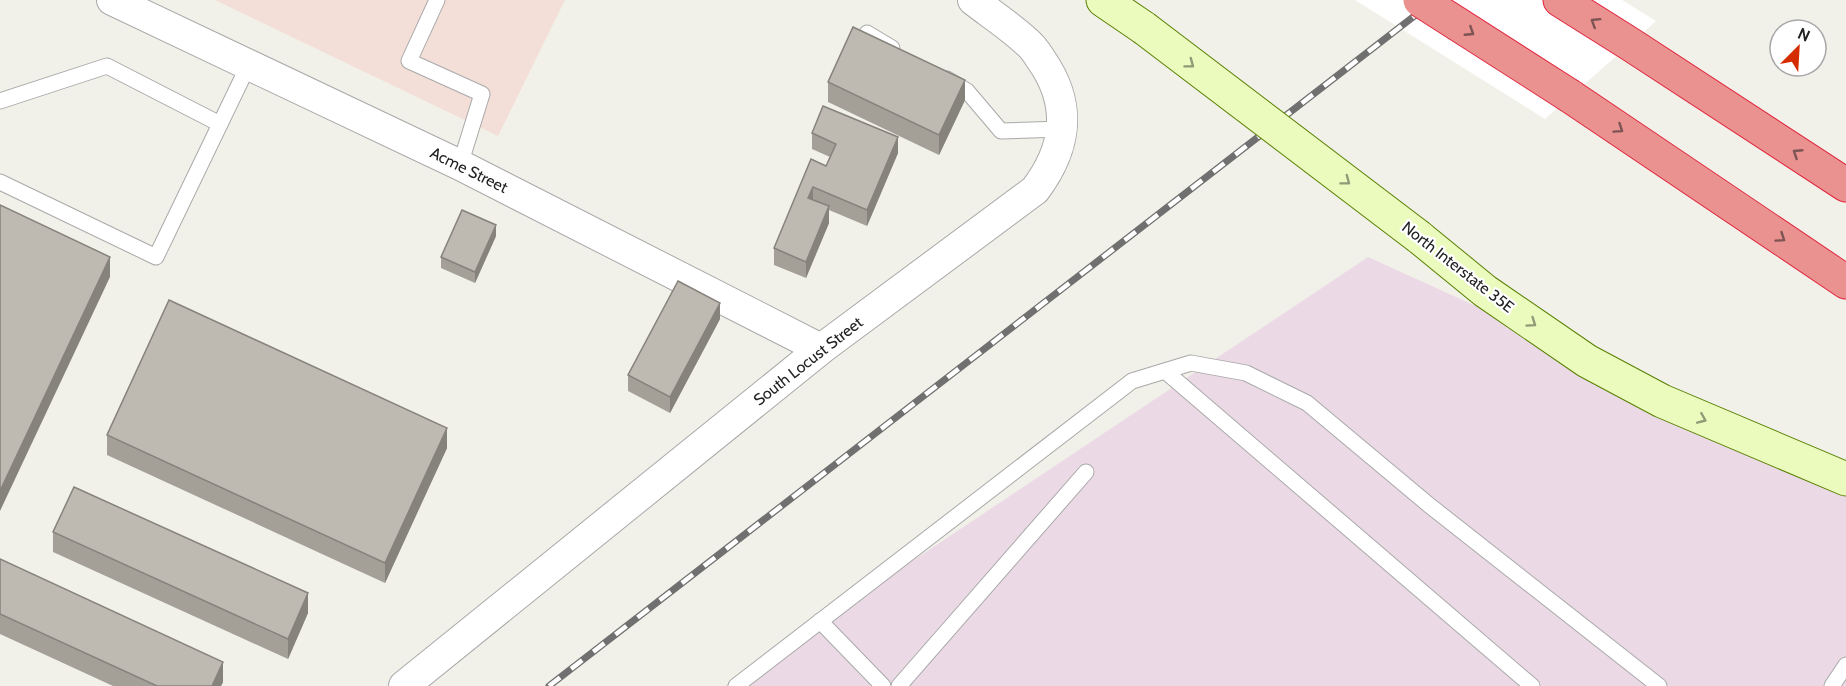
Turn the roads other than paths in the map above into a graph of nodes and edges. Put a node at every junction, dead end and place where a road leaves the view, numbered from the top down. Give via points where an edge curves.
1 (437, 0) edge
2 (973, 0) edge
3 (1103, 0) edge
4 (1420, 0) edge
5 (1560, 0) edge
6 (122, 2) edge
7 (867, 33) edge
8 (907, 56) edge
9 (249, 64) junction
10 (937, 73) edge
11 (0, 101) edge
12 (220, 124) junction
13 (1062, 129) junction
14 (460, 165) junction
15 (0, 182) edge
16 (1846, 185) edge
17 (1846, 282) edge
18 (821, 349) junction
19 (1165, 371) junction
20 (1086, 472) dead end
21 (1846, 479) edge
22 (820, 621) junction
23 (1846, 665) edge
24 (404, 686) edge
25 (736, 686) edge
26 (883, 686) edge
27 (899, 686) edge
28 (1532, 686) edge
29 (1659, 686) edge
30 (1832, 686) edge

1 - 14 lane via 409,61 482,94
2 - 13 street, South Locust Street via 1030,44 1052,75 1059,93
3 -> 21 main road, North Interstate 35E, bridge via 1485,291 1587,361 1662,402
4 -> 17 highway, bridge
16 -> 5 highway
6 - 9 street, Acme Street
7 - 8 lane
9 - 12 lane
9 - 14 street, Acme Street
10 - 13 lane via 967,91 1000,131
11 - 12 lane via 107,66
12 - 15 lane via 156,257
13 - 18 street, South Locust Street via 1053,161 1035,190
14 - 18 street, Acme Street
18 - 24 street, South Locust Street
19 - 22 lane via 1132,381
19 - 28 lane
19 - 29 lane via 1191,363 1246,372 1306,403
20 - 27 lane
22 - 25 lane
22 - 26 lane
23 - 30 lane

